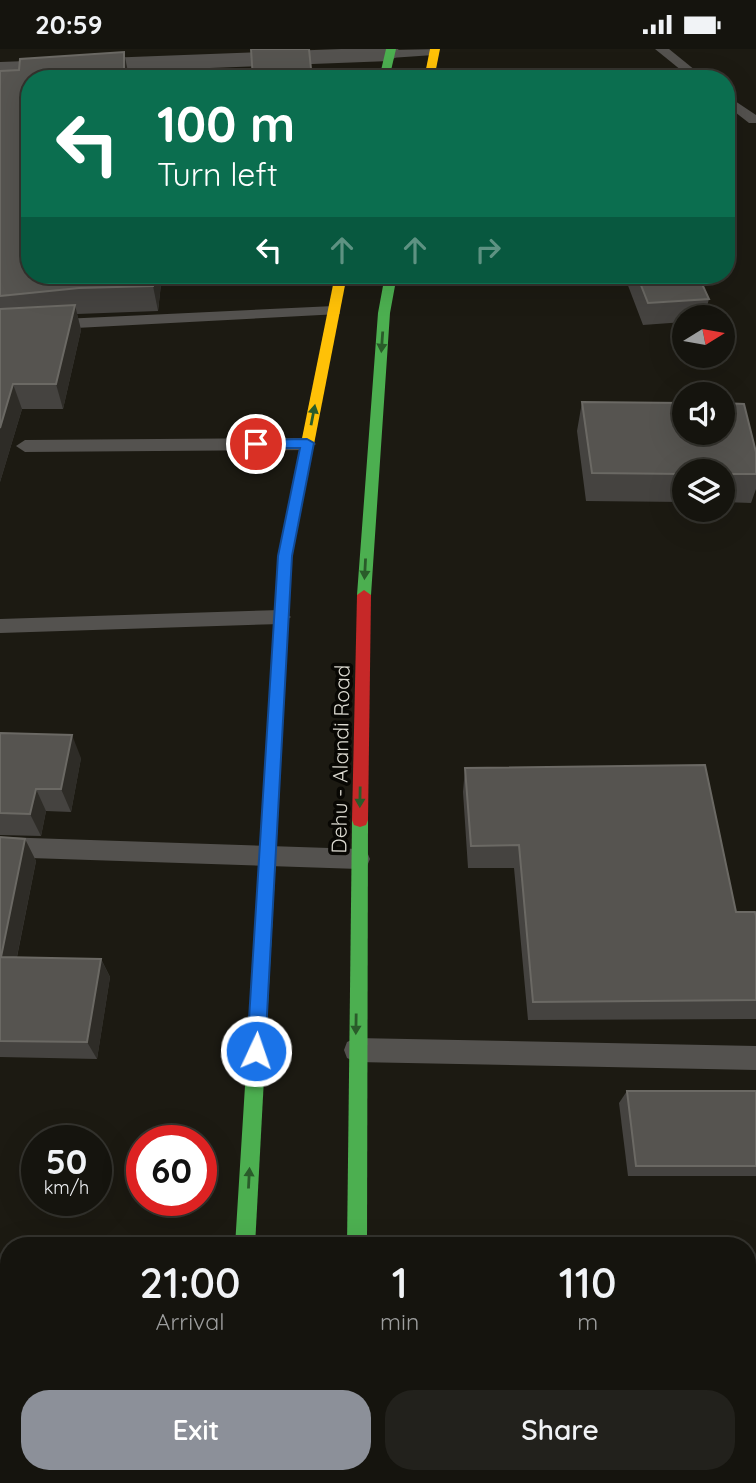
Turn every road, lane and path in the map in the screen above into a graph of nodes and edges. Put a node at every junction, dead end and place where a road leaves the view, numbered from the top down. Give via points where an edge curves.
1 (661, 49) edge
2 (435, 50) edge
3 (391, 51) edge
4 (0, 69) edge
5 (386, 70) edge
6 (431, 70) edge
7 (688, 70) edge
8 (735, 106) edge
9 (754, 120) dead end
10 (339, 284) edge
11 (389, 284) edge
12 (334, 311) junction
13 (0, 327) edge
14 (307, 443) junction
15 (25, 446) dead end
16 (281, 617) junction
17 (0, 626) edge
18 (0, 847) edge
19 (268, 855) junction
20 (359, 859) junction
21 (356, 1050) junction
22 (756, 1058) edge
23 (245, 1237) edge
24 (356, 1237) edge

1 - 7 lane
2 - 3 lane
2 - 6 main road
3 - 4 street
3 - 5 main road
8 - 9 lane
10 - 12 main road
11 -> 20 main road, Dehu - Alandi Road via 364,573
12 - 13 lane
14 -> 12 main road
14 - 15 lane
14 - 16 main road via 285,556
16 - 17 lane
16 - 19 main road
18 - 19 lane
19 - 20 lane
23 -> 19 main road
20 -> 21 main road, Dehu - Alandi Road
21 - 22 lane
21 - 24 main road, Dehu - Alandi Road

